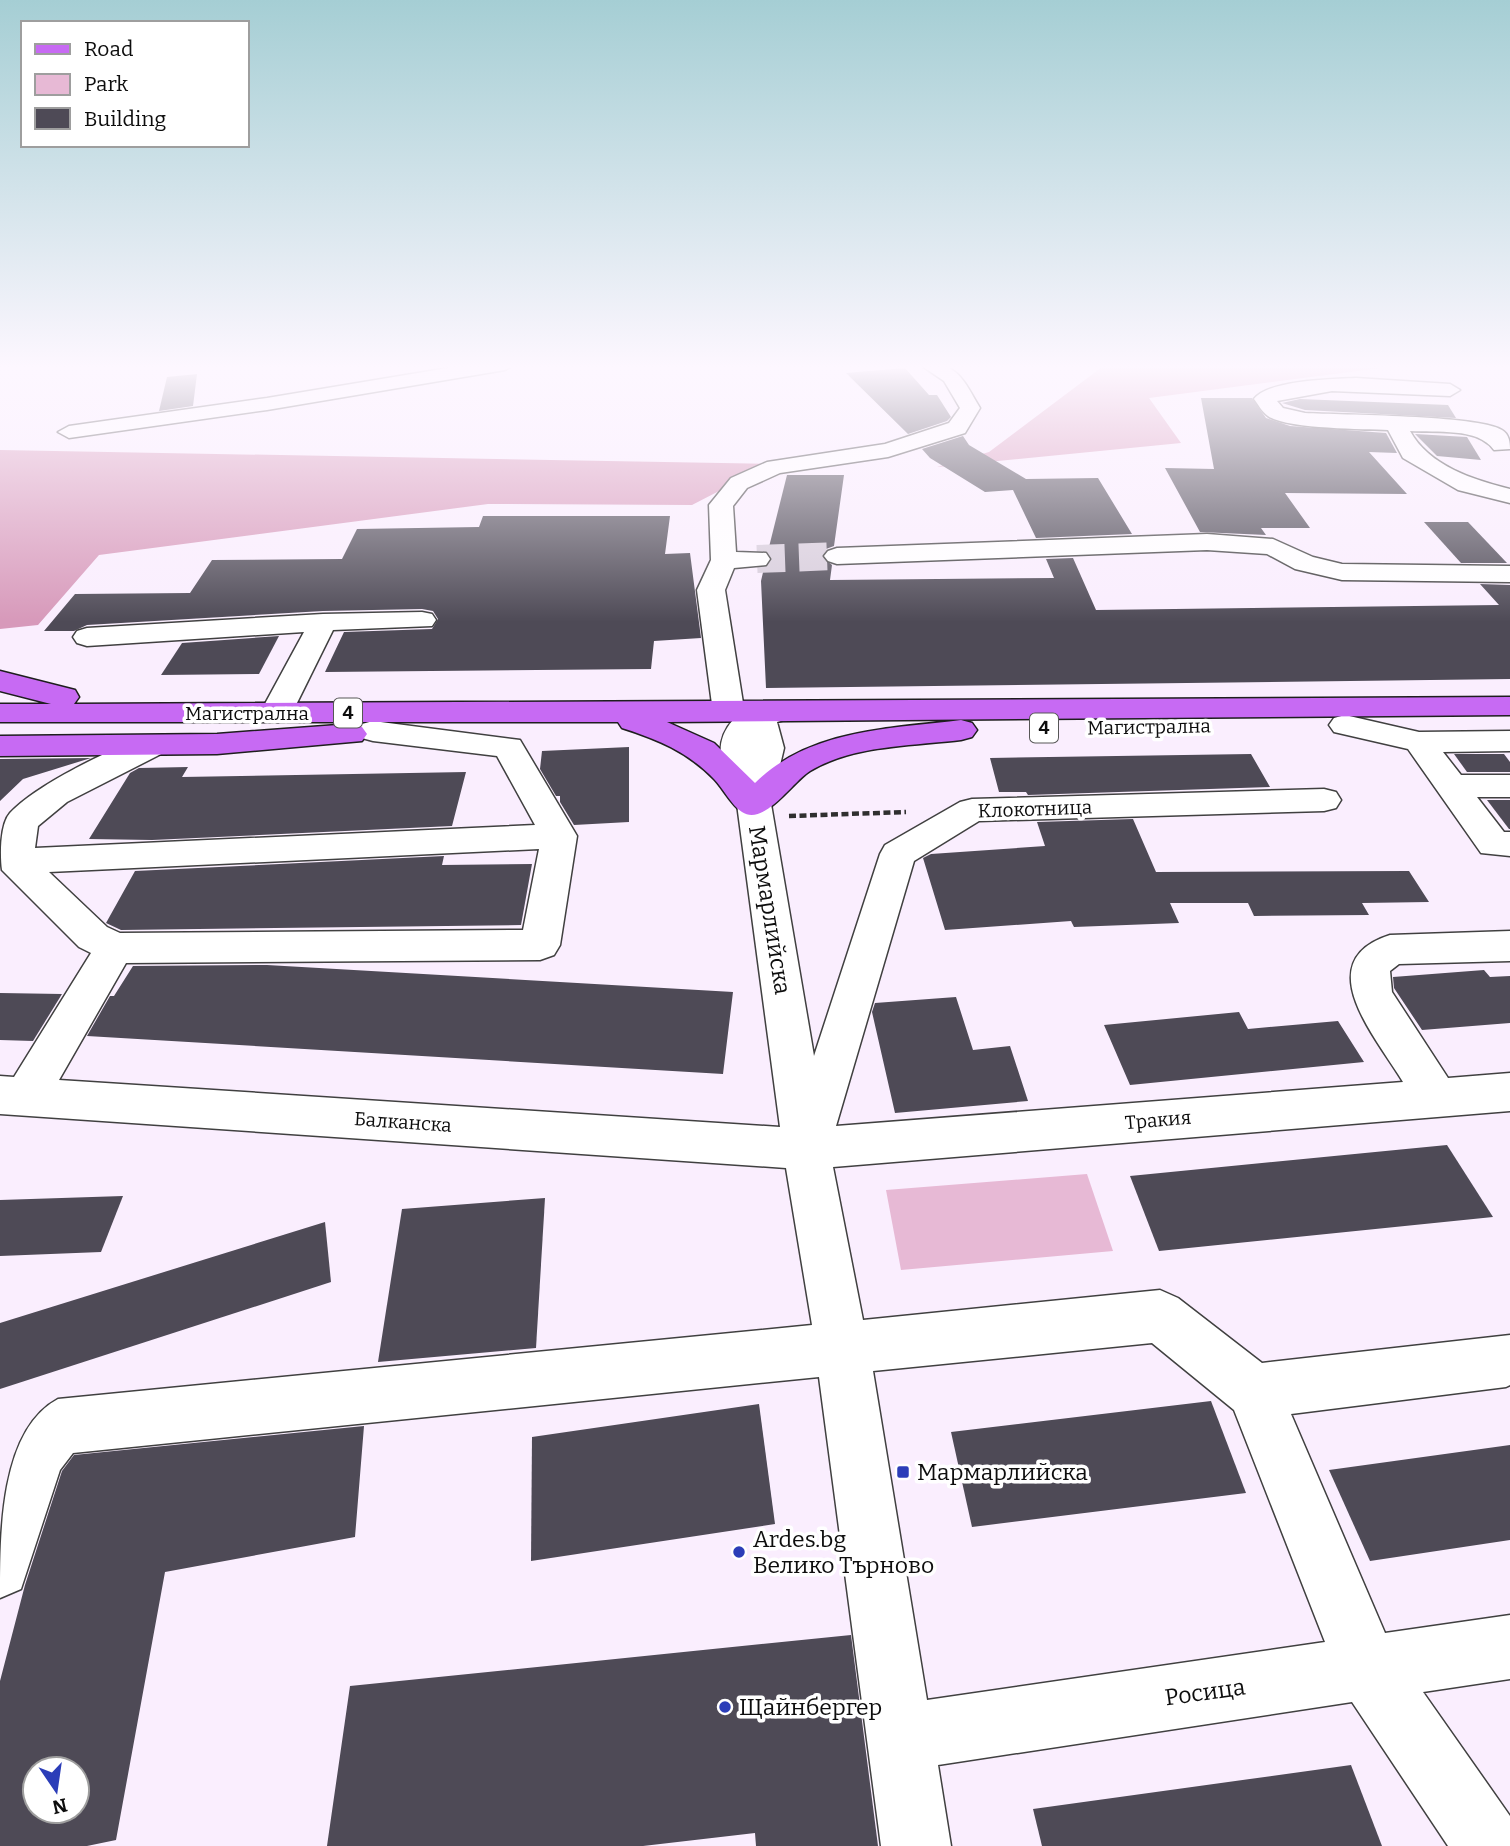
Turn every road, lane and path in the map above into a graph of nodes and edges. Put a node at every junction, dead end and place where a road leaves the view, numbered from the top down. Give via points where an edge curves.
1 (887, 450) edge
2 (1410, 450) edge
3 (1510, 496) edge
4 (837, 556) tunnel mouth
5 (757, 559) tunnel mouth
6 (724, 560) junction
7 (1510, 574) edge
8 (422, 620) dead end
9 (323, 622) junction
10 (87, 638) dead end
11 (0, 680) edge
12 (1510, 706) edge
13 (0, 713) edge
14 (191, 713) junction
15 (276, 713) junction
16 (505, 713) junction
17 (579, 713) junction
18 (618, 716) junction
19 (753, 716) junction
20 (1510, 724) edge
21 (1345, 725) junction
22 (973, 729) junction
23 (373, 731) junction
24 (1510, 741) edge
25 (0, 746) edge
26 (152, 746) junction
27 (1510, 766) edge
28 (1444, 775) junction
29 (1510, 786) edge
30 (1324, 800) dead end
31 (1510, 806) edge
32 (755, 810) junction
33 (972, 810) junction
34 (559, 836) junction
35 (1510, 844) edge
36 (15, 861) junction
37 (1510, 946) edge
38 (115, 948) junction
39 (1510, 1092) edge
40 (13, 1096) edge
41 (1436, 1098) junction
42 (806, 1149) junction
43 (842, 1347) junction
44 (1506, 1360) dead end
45 (1254, 1391) junction
46 (0, 1568) edge
47 (1510, 1647) edge
48 (1368, 1669) junction
49 (900, 1737) junction
50 (916, 1846) edge
51 (1489, 1846) edge

1 - 6 street via 775,467 739,483 721,505
2 - 3 street via 1465,485
4 - 7 street via 1207,542 1273,547 1304,563 1342,572
5 - 6 street
6 - 19 street, Мармарлийска via 711,590
8 - 9 street
9 - 10 street
9 - 15 street
11 - 14 main road via 70,698
12 - 19 main road, Магистрална / 4
13 - 14 main road, Магистрална / 4
14 - 15 main road, Магистрална / 4
15 - 16 main road, Магистрална / 4
16 - 17 main road, Магистрална / 4
16 - 23 main road
17 - 18 main road, Магистрална / 4
17 - 19 main road, Магистрална / 4
18 - 19 main road, Магистрална / 4
18 - 32 main road via 708,752 724,765
19 - 22 main road, Магистрална / 4
19 - 32 street, Мармарлийска via 768,738 769,754
20 - 21 main road, Магистрална / 4
21 - 22 main road, Магистрална / 4
21 - 28 street
22 - 32 main road via 844,747 798,763
23 - 26 main road
23 - 34 street via 509,747
24 - 28 street
25 - 26 main road
26 - 36 street via 55,794 21,822
27 - 28 street
28 - 29 street
28 - 31 street
28 - 35 street via 1494,844
30 - 33 street, Клокотница
32 - 33 path
32 - 42 street, Мармарлийска
33 - 42 street, Клокотница via 898,854
34 - 36 street
34 - 38 street via 540,945
36 - 38 street via 93,937
37 - 41 street via 1390,950 1370,965 1371,994
38 - 40 street
39 - 41 street, Тракия
40 - 42 street, Балканска
41 - 42 street, Тракия
42 - 43 street, Мармарлийска
43 - 45 street via 1160,1316
43 - 46 street via 58,1427 36,1455
43 - 49 street, Мармарлийска
44 - 45 street
45 - 48 street
47 - 48 street, Росица
48 - 49 street, Росица
48 - 51 street
49 - 50 street, Мармарлийска

